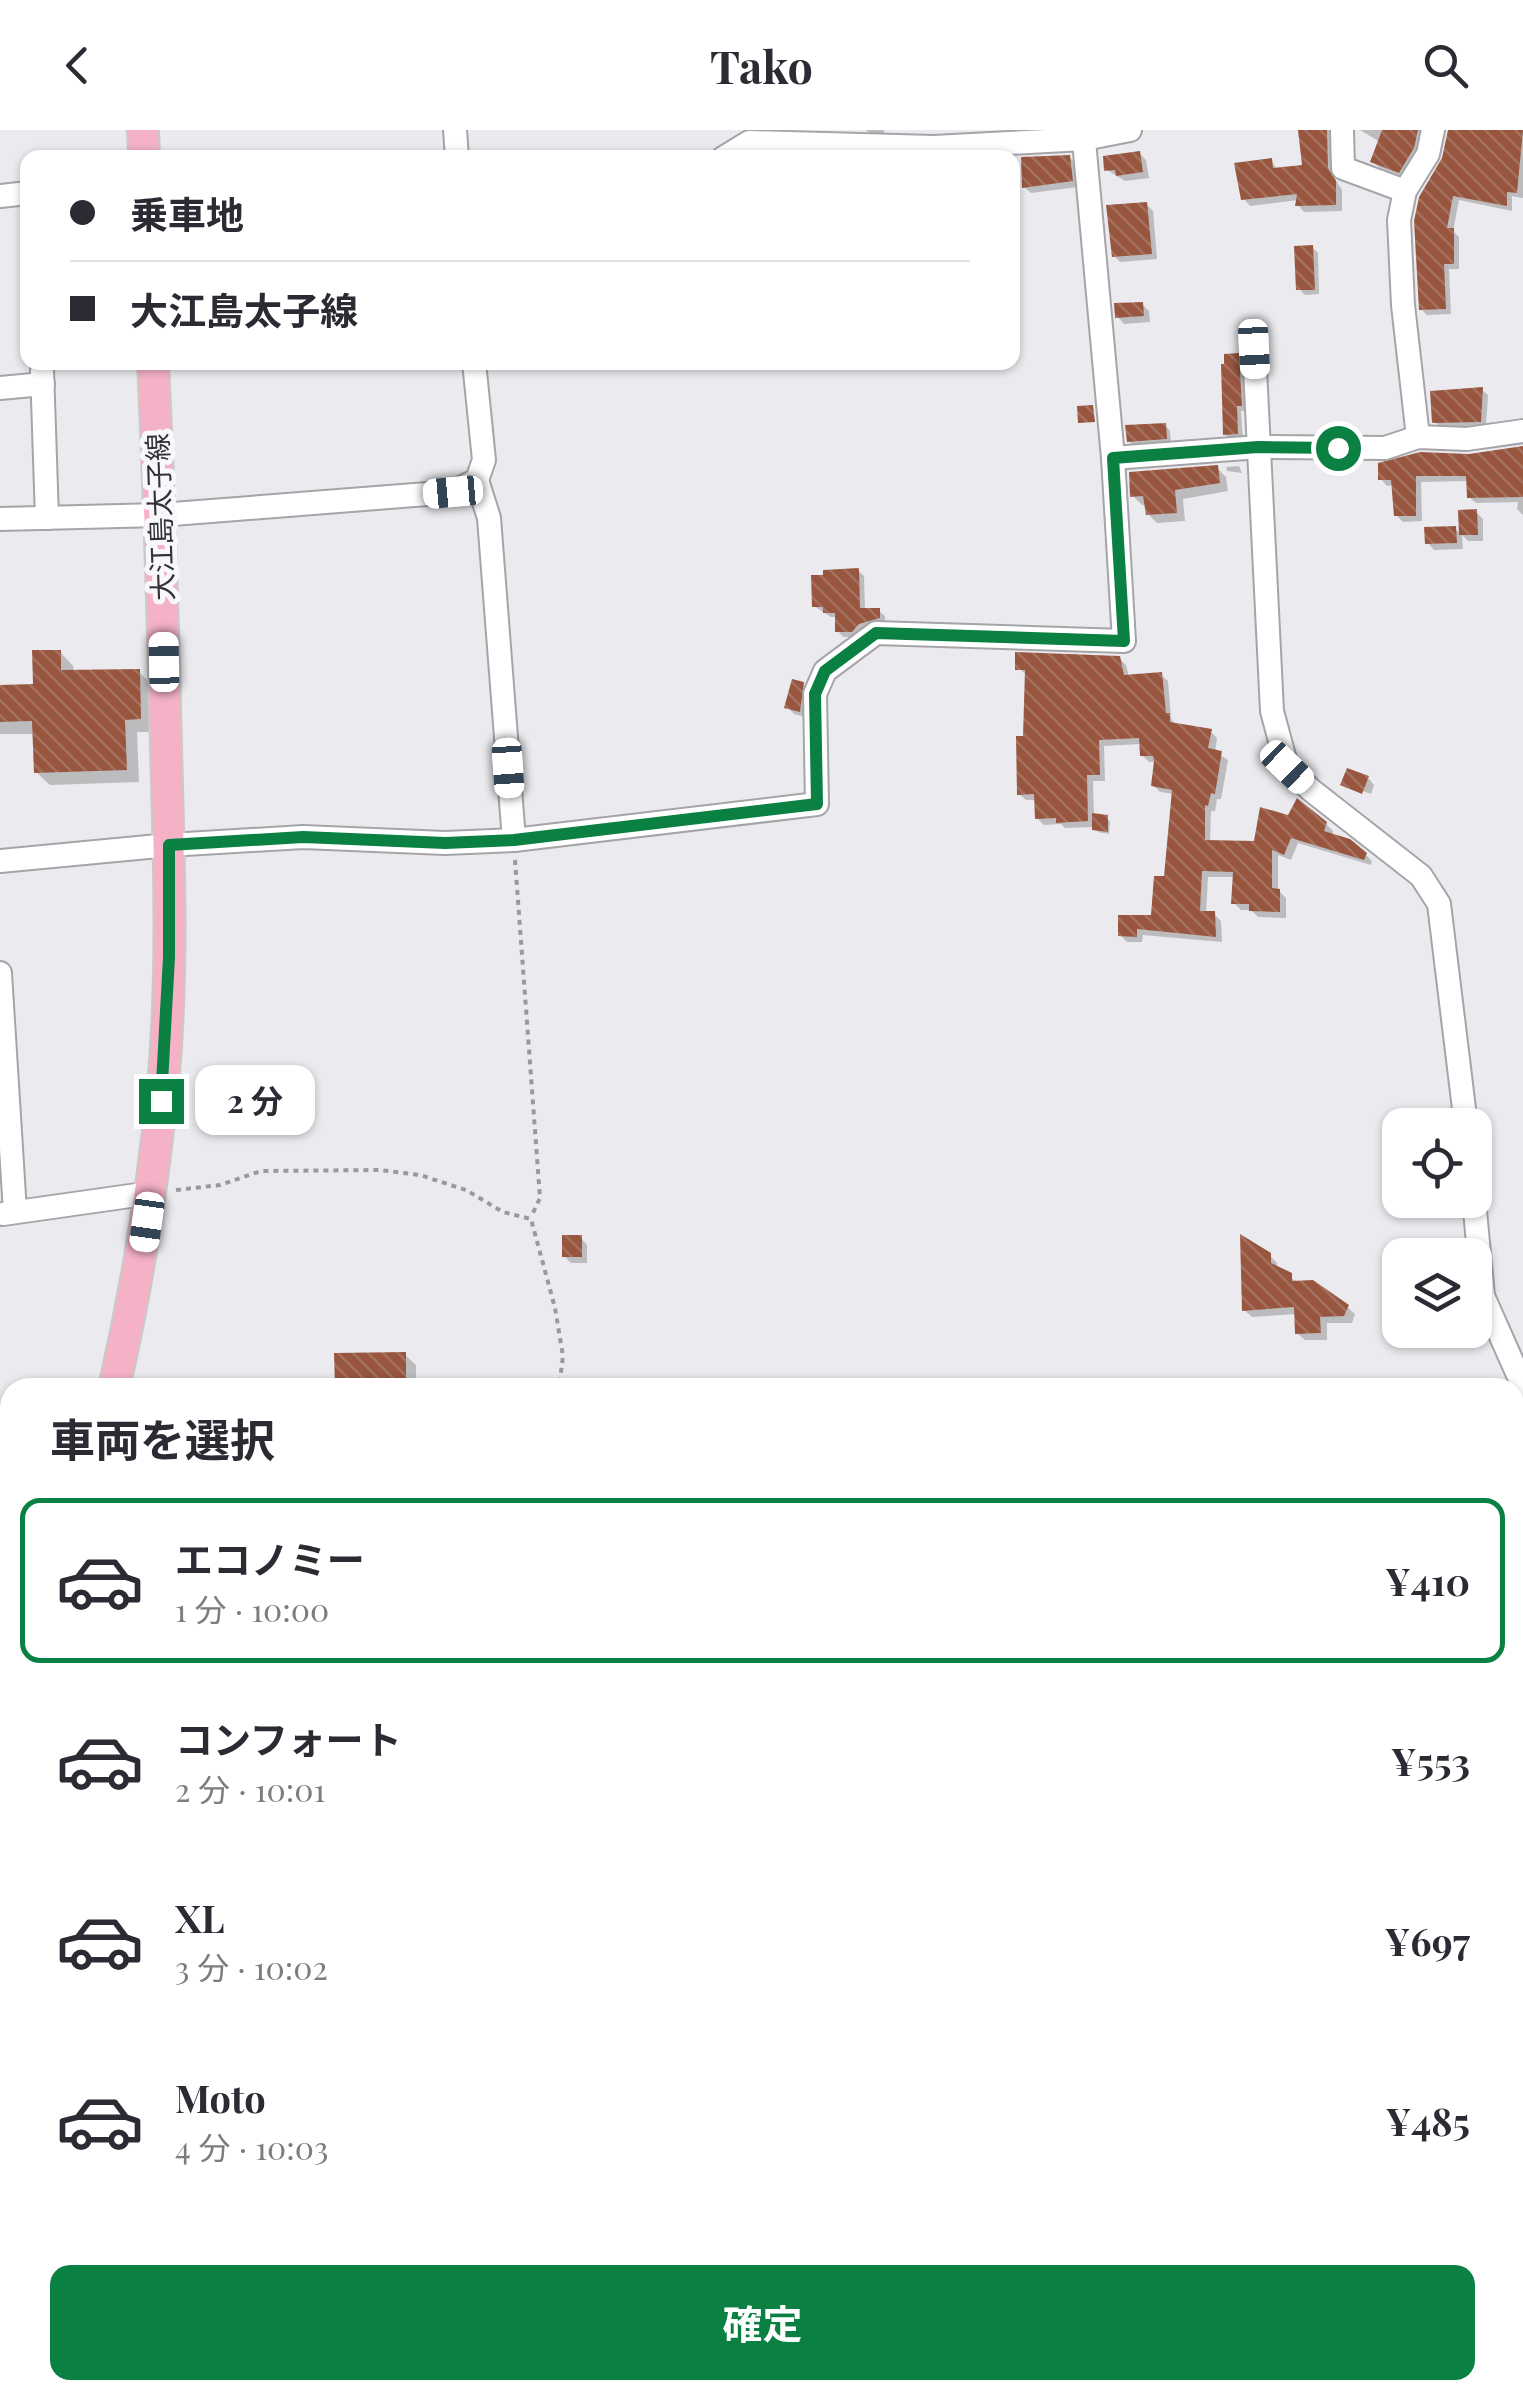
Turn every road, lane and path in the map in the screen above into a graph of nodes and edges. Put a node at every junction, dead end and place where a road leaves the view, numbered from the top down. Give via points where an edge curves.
1 (1130, 130) edge
2 (1342, 130) edge
3 (1433, 130) edge
4 (1084, 134) edge
5 (1013, 136) edge
6 (948, 138) edge
7 (736, 150) edge
8 (1405, 191) junction
9 (1254, 349) dead end
10 (153, 370) edge
11 (475, 370) edge
12 (0, 388) edge
13 (1523, 430) edge
14 (1418, 436) junction
15 (1258, 447) junction
16 (1113, 458) junction
17 (476, 480) junction
18 (160, 515) junction
19 (48, 518) junction
20 (0, 520) edge
21 (514, 840) junction
22 (169, 845) junction
23 (0, 861) edge
24 (0, 973) edge
25 (1464, 1108) edge
26 (151, 1194) junction
27 (8, 1213) edge
28 (1476, 1218) edge
29 (530, 1219) junction
30 (116, 1378) edge
31 (559, 1378) edge
32 (1520, 1378) edge

1 - 4 street
2 - 8 street via 1343,168
3 - 8 street via 1428,154
4 - 5 street
4 - 16 street
5 - 6 street
6 - 7 street via 749,142
8 - 14 street via 1399,220 1403,304
9 - 15 street
10 - 18 main road, 大江島太子線
11 - 17 street via 484,460
12 - 19 street via 43,377
13 - 14 street via 1467,439
14 - 15 street via 1385,448
15 - 16 street
15 - 25 street via 1277,738 1287,767 1421,876 1439,904
16 - 21 street via 1124,641 876,633 825,671 815,694 817,804
17 - 18 street via 453,492
17 - 21 street via 489,518
18 - 19 street
18 - 22 main road, 大江島太子線
19 - 20 street
21 - 22 street via 303,837
21 - 29 path via 540,1198
22 - 23 street
22 - 26 main road, 大江島太子線 via 165,1052
24 - 27 street
26 - 27 street
26 - 29 path via 261,1172 380,1170 466,1190
26 - 30 main road, 大江島太子線
28 - 32 street via 1484,1296
29 - 31 path via 555,1308

